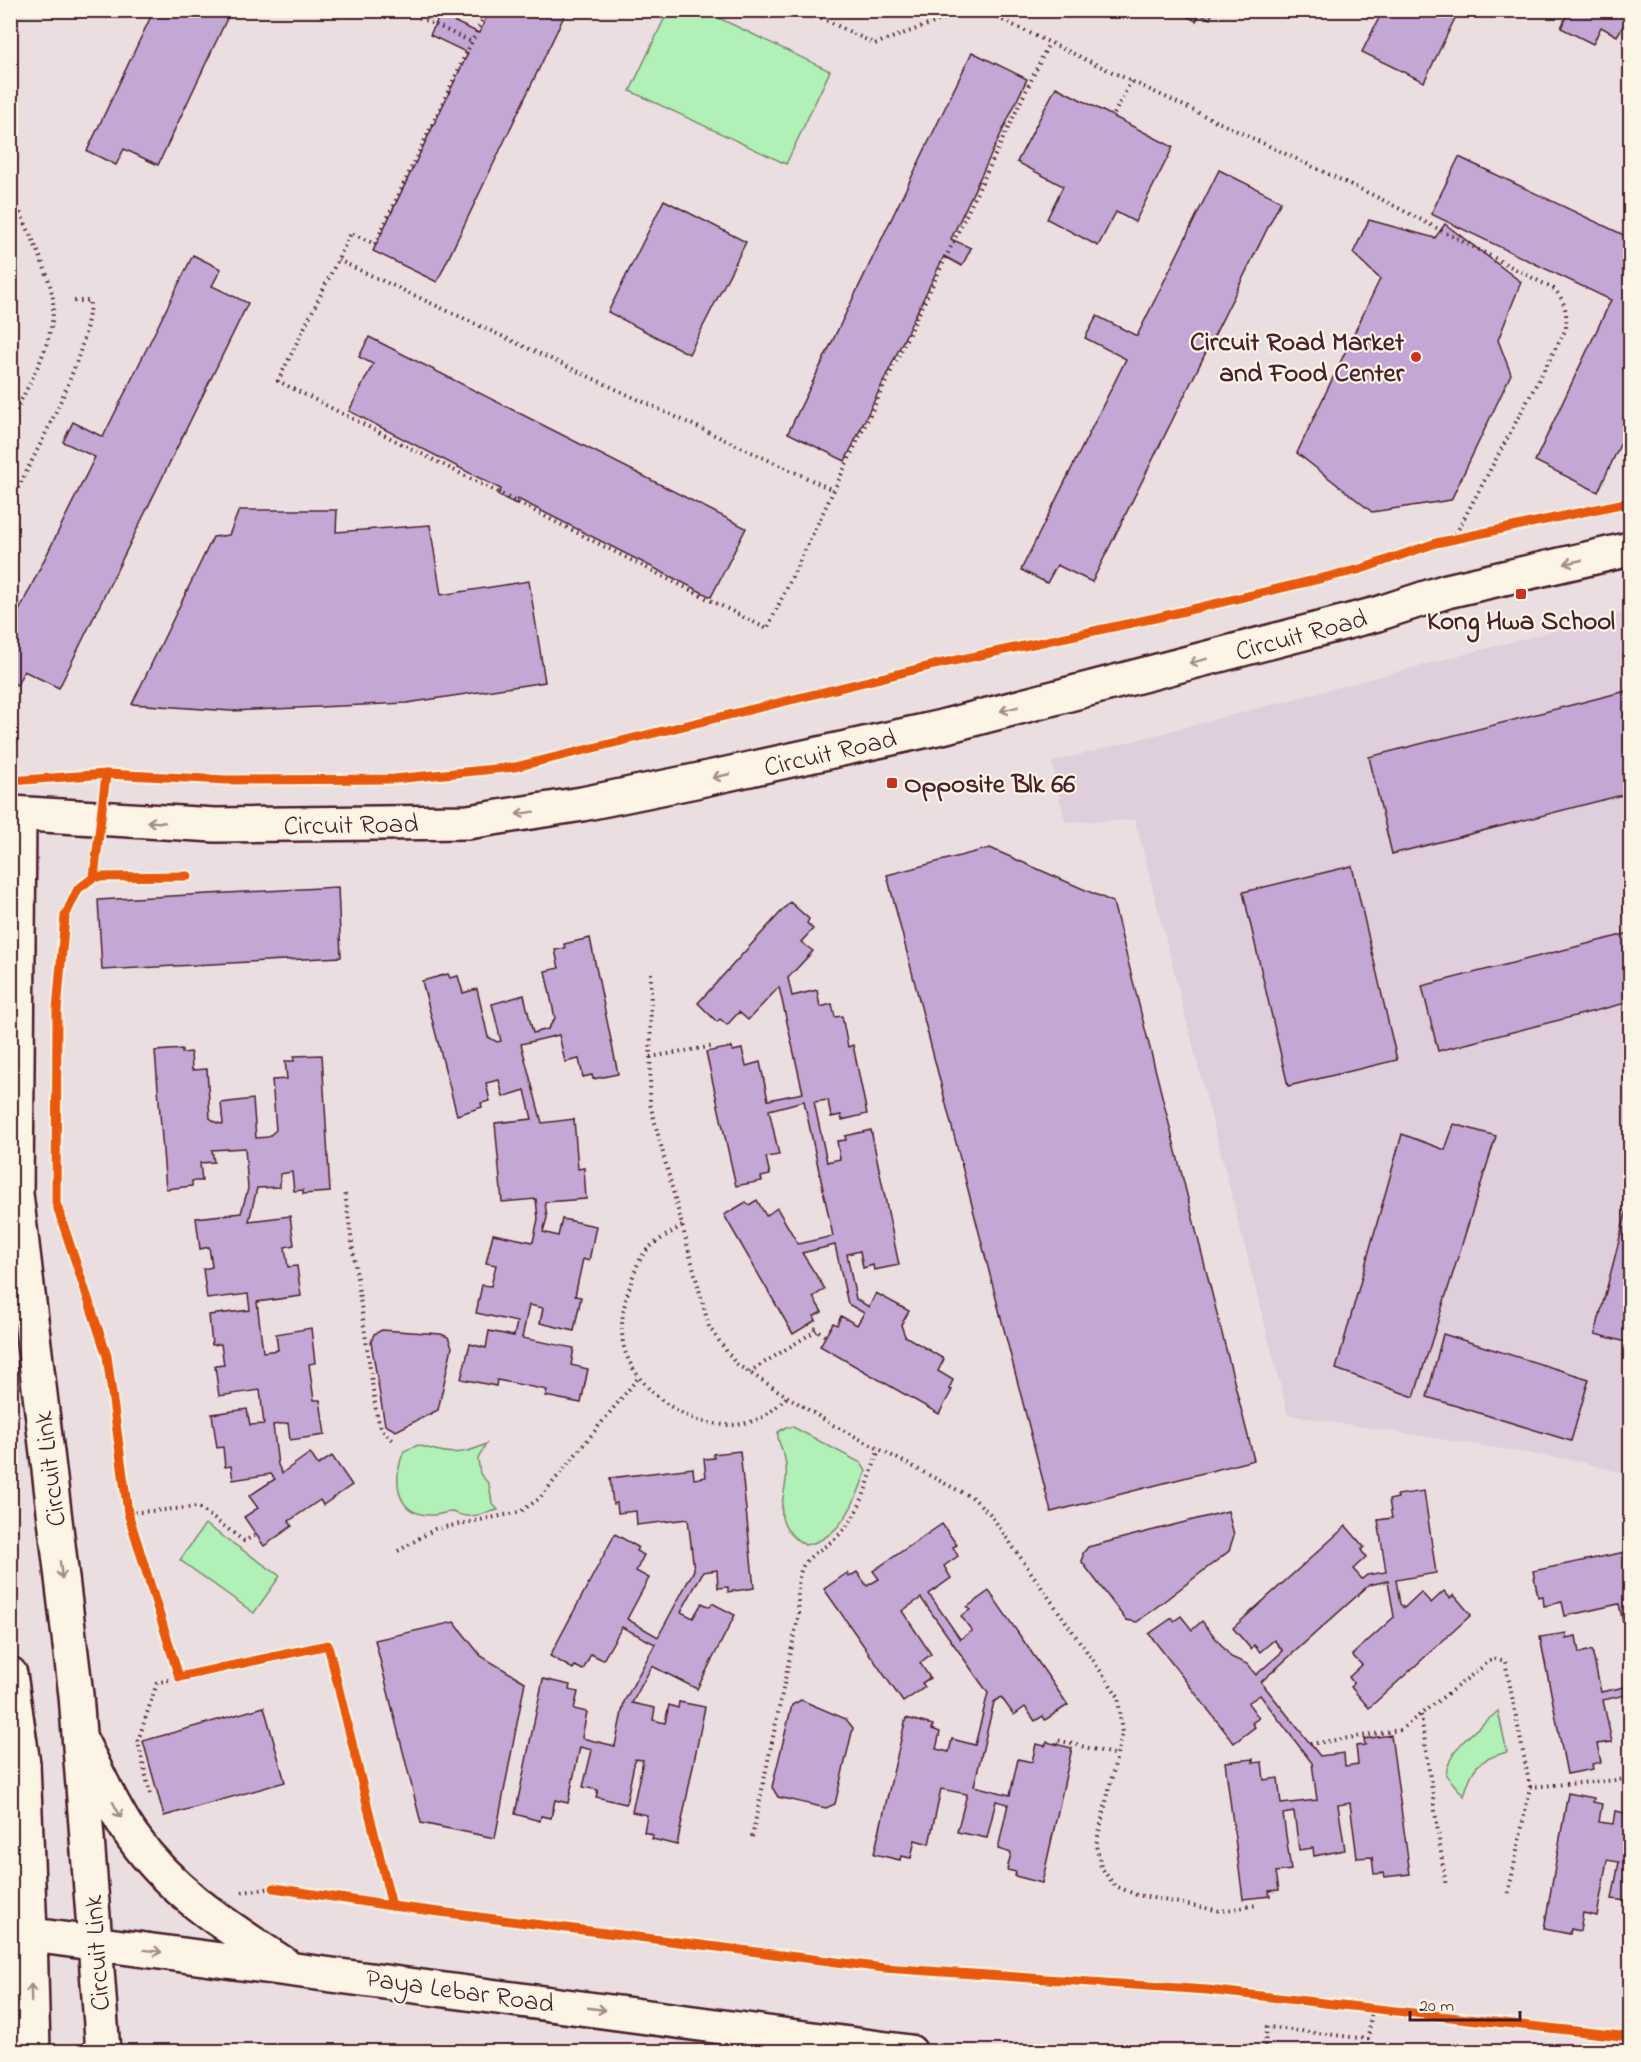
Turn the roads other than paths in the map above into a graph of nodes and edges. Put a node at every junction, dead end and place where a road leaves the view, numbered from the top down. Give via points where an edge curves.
1 (1630, 549) edge
2 (15, 814) edge
3 (10, 1674) edge
4 (81, 1739) junction
5 (23, 1764) junction
6 (10, 1817) edge
7 (20, 1933) edge
8 (95, 1942) junction
9 (289, 1967) junction
10 (33, 2052) edge
11 (103, 2052) edge
12 (910, 2052) edge

1 -> 2 street, Circuit Road via 1447,591 1377,614 942,727 582,804 468,822 215,825
2 -> 4 street, Circuit Link via 16,1194
3 - 5 street
4 - 8 street, Circuit Link
4 -> 9 street via 131,1836 157,1869 208,1914
5 - 6 street
5 - 7 street
7 - 8 street, Paya Lebar Road
10 -> 7 street
8 -> 9 street, Paya Lebar Road
8 - 11 street, Circuit Link
9 -> 12 street, Paya Lebar Road

